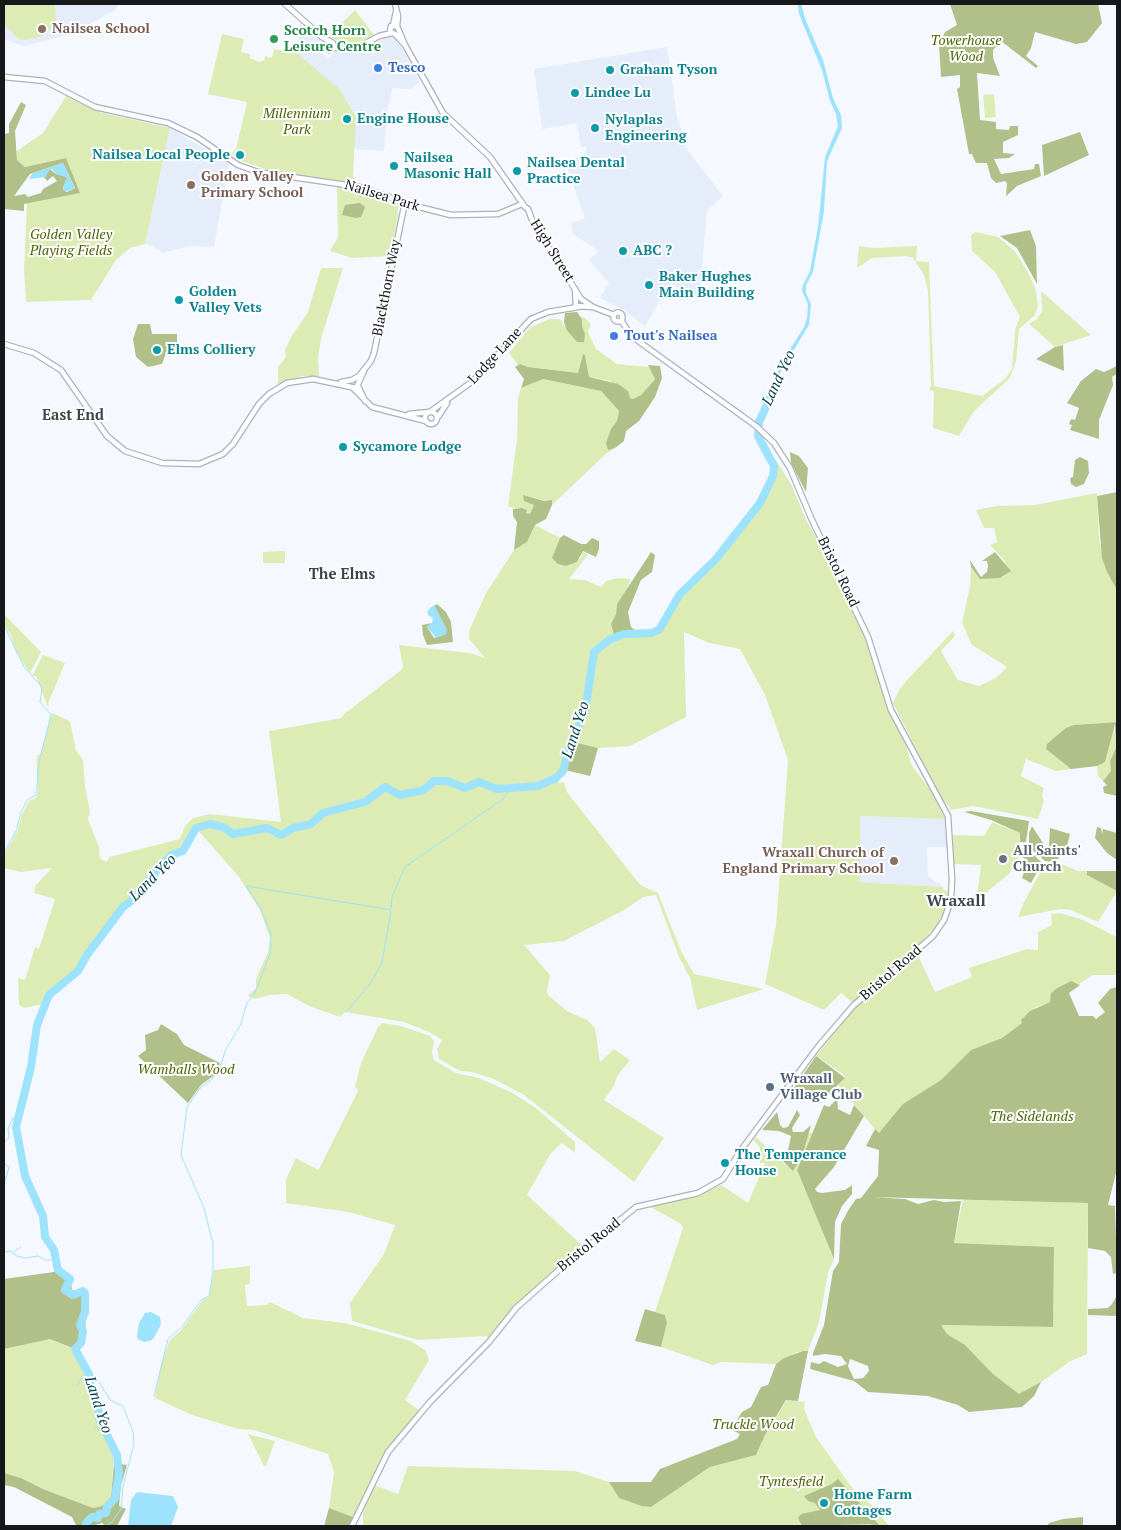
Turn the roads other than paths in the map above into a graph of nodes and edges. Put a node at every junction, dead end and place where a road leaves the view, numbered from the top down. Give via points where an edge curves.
1 (285, 4) edge
2 (395, 4) edge
3 (394, 29) junction
4 (4, 76) edge
5 (405, 202) junction
6 (524, 206) junction
7 (579, 303) junction
8 (4, 344) edge
9 (364, 371) junction
10 (352, 380) junction
11 (336, 382) junction
12 (355, 386) junction
13 (451, 398) junction
14 (430, 412) junction
15 (405, 414) junction
16 (438, 417) junction
17 (426, 421) junction
18 (352, 1526) edge

1 - 3 main road via 330,44 342,47 357,48
2 - 3 main road
3 - 6 main road, High Street via 443,113 490,158
4 - 5 main road, Nailsea Park via 45,81 91,105 162,121 182,129 233,162 252,170 287,178 350,185
5 - 6 main road, Nailsea Park via 443,214 473,216 502,214
5 - 9 main road, Blackthorn Way via 374,353
6 - 7 main road, High Street via 575,288
7 - 13 main road, Lodge Lane via 568,310 548,312 524,324 489,366
7 - 18 main road, Bristol Road via 614,315 621,313 621,320 630,334 767,436 792,473 868,637 891,710 948,816 952,884 948,912 933,936 853,1006 817,1048 723,1179 698,1193 636,1208 516,1308 490,1342 430,1402 388,1452
8 - 11 main road via 34,353 61,370 107,436 125,451 162,463 199,464 223,454 264,398 287,383 313,379
9 - 10 main road
9 - 12 main road, Blackthorn Way
10 - 11 main road
10 - 12 main road
10 - 12 main road via 357,380
11 - 12 main road
12 - 15 main road via 372,407
13 - 14 main road, Lodge Lane
13 - 16 main road, Lodge Lane
14 - 15 main road
14 - 16 main road
14 - 17 main road via 425,416
15 - 17 main road
16 - 17 main road via 433,424

